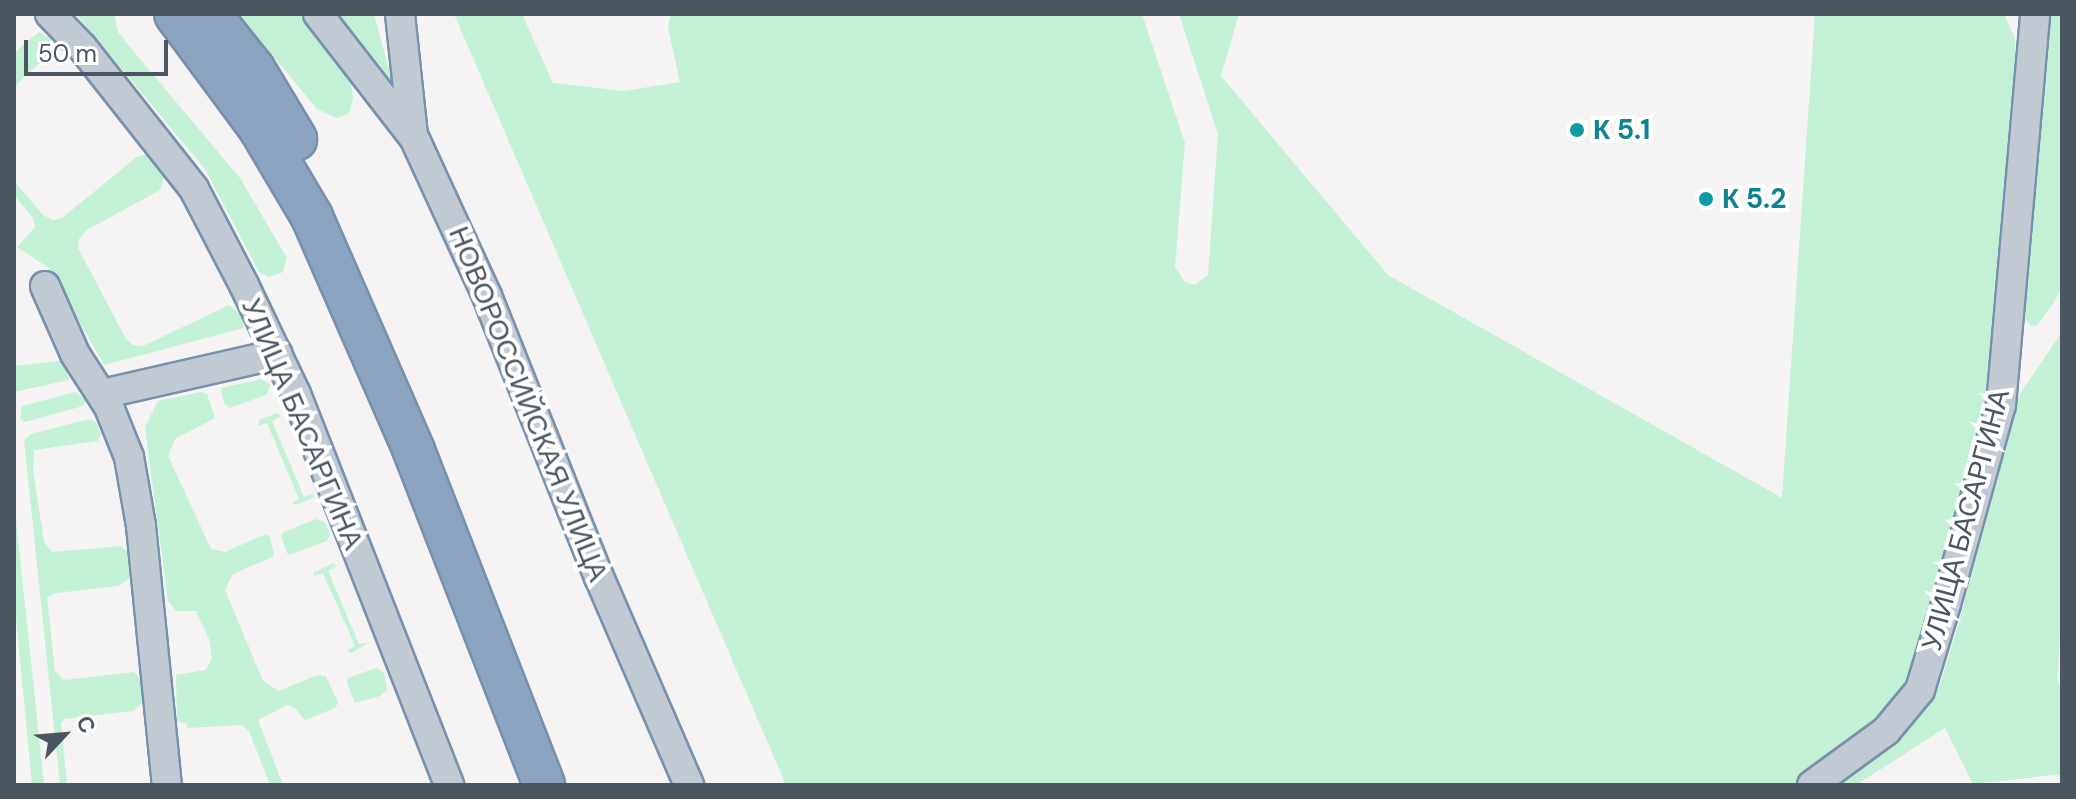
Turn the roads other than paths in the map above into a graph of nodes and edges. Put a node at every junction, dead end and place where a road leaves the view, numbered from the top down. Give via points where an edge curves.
1 (50, 14) edge
2 (175, 14) edge
3 (210, 14) edge
4 (318, 14) edge
5 (400, 14) edge
6 (2035, 14) edge
7 (413, 135) junction
8 (45, 286) dead end
9 (278, 354) junction
10 (102, 394) junction
11 (167, 785) edge
12 (449, 785) edge
13 (544, 785) edge
14 (573, 785) edge
15 (689, 785) edge
16 (1812, 785) edge

1 - 9 street, УЛИЦА БАСАРГИНА via 194,189
2 - 13 highway via 260,129 312,217 414,451
3 - 14 highway via 254,69 321,180 404,364
4 - 7 street
5 - 7 street, НОВОРОССИЙСКАЯ УЛИЦА
6 - 16 street, УЛИЦА БАСАРГИНА via 2001,405 1946,604 1920,690 1886,731
7 - 15 street, НОВОРОССИЙСКАЯ УЛИЦА via 487,296
8 - 10 street via 75,354
9 - 10 street
9 - 12 street, УЛИЦА БАСАРГИНА
10 - 11 street via 129,457 141,526

